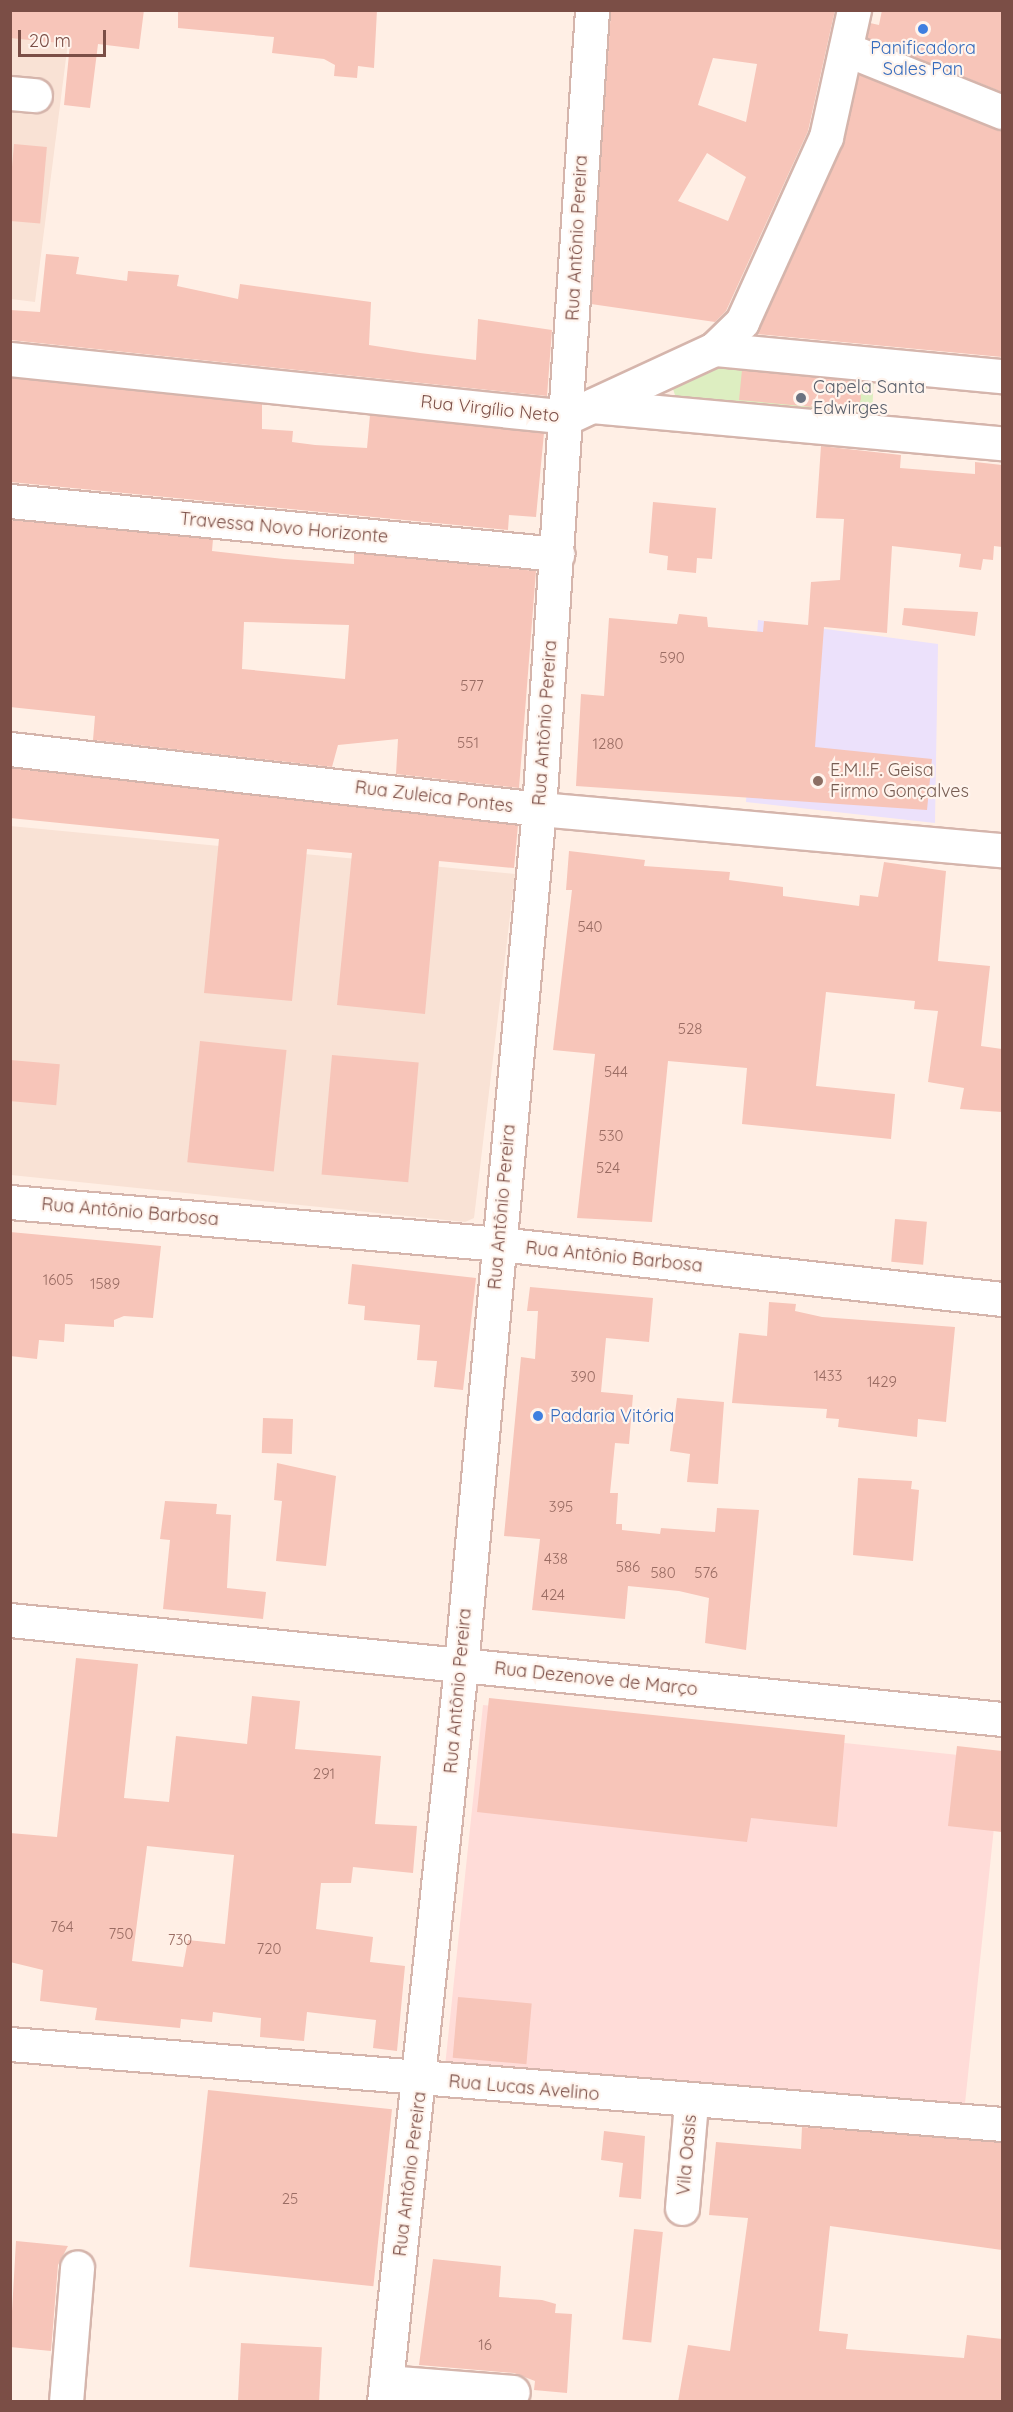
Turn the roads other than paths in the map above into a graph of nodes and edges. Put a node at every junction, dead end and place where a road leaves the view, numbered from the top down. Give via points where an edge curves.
1 (592, 10) edge
2 (854, 10) edge
3 (848, 50) junction
4 (1002, 112) edge
5 (714, 349) junction
6 (10, 358) edge
7 (1002, 376) edge
8 (580, 412) junction
9 (1002, 443) edge
10 (10, 501) edge
11 (557, 554) junction
12 (10, 748) edge
13 (539, 809) junction
14 (1002, 850) edge
15 (10, 1202) edge
16 (499, 1244) junction
17 (1002, 1299) edge
18 (10, 1620) edge
19 (461, 1666) junction
20 (1002, 1719) edge
21 (10, 2044) edge
22 (420, 2080) junction
23 (691, 2102) junction
24 (1002, 2124) edge
25 (682, 2208) dead end
26 (77, 2267) dead end
27 (385, 2392) edge
28 (513, 2392) dead end
29 (66, 2402) edge

1 - 8 street, Rua Antônio Pereira
2 - 3 street
3 - 4 street
3 - 5 street via 809,182 742,322
5 - 7 street
5 - 8 street
6 - 8 street, Rua Virgílio Neto
8 - 9 street, Rua Virgílio Neto
8 - 11 street, Rua Antônio Pereira
10 - 11 street, Travessa Novo Horizonte
11 - 13 street, Rua Antônio Pereira
12 - 13 street, Rua Zuleica Pontes
13 - 14 street, Rua Zuleica Pontes
13 - 16 street, Rua Antônio Pereira
15 - 16 street, Rua Antônio Barbosa
16 - 17 street, Rua Antônio Barbosa
16 - 19 street, Rua Antônio Pereira
18 - 19 street, Rua Dezenove de Março
19 - 20 street, Rua Dezenove de Março
19 - 22 street, Rua Antônio Pereira
21 - 22 street, Rua Lucas Avelino
22 - 23 street, Rua Lucas Avelino
22 - 27 street, Rua Antônio Pereira
23 - 24 street, Rua Lucas Avelino
23 - 25 street, Vila Oasis
26 - 29 street
27 - 28 street

